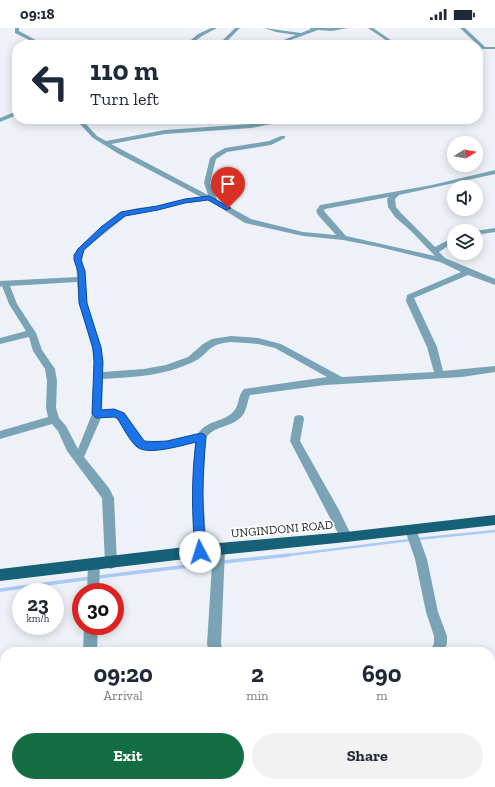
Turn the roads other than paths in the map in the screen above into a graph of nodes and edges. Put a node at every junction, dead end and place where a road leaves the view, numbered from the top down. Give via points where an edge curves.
1 (17, 28) edge
2 (214, 28) edge
3 (266, 28) edge
4 (346, 28) edge
5 (370, 28) edge
6 (462, 28) edge
7 (234, 29) edge
8 (313, 29) edge
9 (302, 34) junction
10 (33, 40) edge
11 (192, 40) edge
12 (224, 40) edge
13 (286, 40) edge
14 (388, 40) edge
15 (475, 40) edge
16 (483, 47) edge
17 (495, 48) edge
18 (12, 115) edge
19 (0, 120) edge
20 (83, 124) edge
21 (263, 124) edge
22 (283, 137) dead end
23 (105, 143) junction
24 (495, 172) edge
25 (396, 194) junction
26 (211, 200) junction
27 (495, 230) edge
28 (483, 232) edge
29 (343, 238) junction
30 (447, 243) edge
31 (434, 252) junction
32 (443, 260) junction
33 (468, 272) junction
34 (495, 272) edge
35 (484, 278) junction
36 (81, 280) junction
37 (495, 282) edge
38 (3, 284) edge
39 (32, 333) junction
40 (0, 342) edge
41 (495, 369) edge
42 (439, 374) junction
43 (98, 376) junction
44 (339, 380) junction
45 (96, 414) junction
46 (54, 419) junction
47 (299, 419) dead end
48 (0, 435) edge
49 (201, 437) junction
50 (79, 457) junction
51 (495, 522) edge
52 (411, 530) junction
53 (346, 537) junction
54 (219, 549) junction
55 (200, 552) junction
56 (111, 563) junction
57 (94, 565) junction
58 (0, 574) edge
59 (93, 583) edge
60 (91, 635) edge
61 (90, 647) edge
62 (215, 647) edge
63 (439, 647) edge

1 - 10 street via 17,32
2 - 11 street
3 - 9 street
4 - 8 street
5 - 14 street
6 - 15 street
7 - 12 street
8 - 9 street
9 - 13 street
16 - 17 street
18 - 19 street
20 - 23 street
21 - 23 street via 165,132
22 - 26 street via 271,143 225,150 213,158 207,183
23 - 26 street
24 - 25 street
25 - 29 street via 323,207 320,211 322,215
25 - 31 street via 391,199 392,207
26 - 29 street via 265,226 303,234
26 - 36 street via 185,201 123,214 81,249 78,260
27 - 28 street
29 - 32 street
30 - 31 street
31 - 32 street
32 - 33 street
33 - 35 street
33 - 42 street via 410,297 410,302 432,347
34 - 35 street
35 - 37 street
36 - 38 street
36 - 43 street via 83,303 97,348
38 - 39 street
39 - 40 street
39 - 46 street via 38,351 50,369 51,408
41 - 42 street via 462,374
42 - 44 street
43 - 44 street via 158,370 188,361 197,356 208,344 242,340 271,344 285,349
43 - 45 street
44 - 49 street via 247,392 244,395 244,404 237,415 209,428
45 - 49 street via 114,413 121,416 139,443 144,446 167,445
45 - 50 street
46 - 48 street
46 - 50 street
47 - 53 street via 295,440
49 - 55 street via 197,472
50 - 56 street via 102,486 108,498
51 - 52 main road, UNGINDONI ROAD
52 - 53 main road, UNGINDONI ROAD
52 - 63 street via 416,539 429,590 431,609 439,629 441,641
53 - 54 main road, UNGINDONI ROAD
54 - 55 main road, UNGINDONI ROAD
54 - 62 street
55 - 56 main road, UNGINDONI ROAD
56 - 57 main road, UNGINDONI ROAD
57 - 58 main road, UNGINDONI ROAD
57 - 59 street
60 - 61 street

